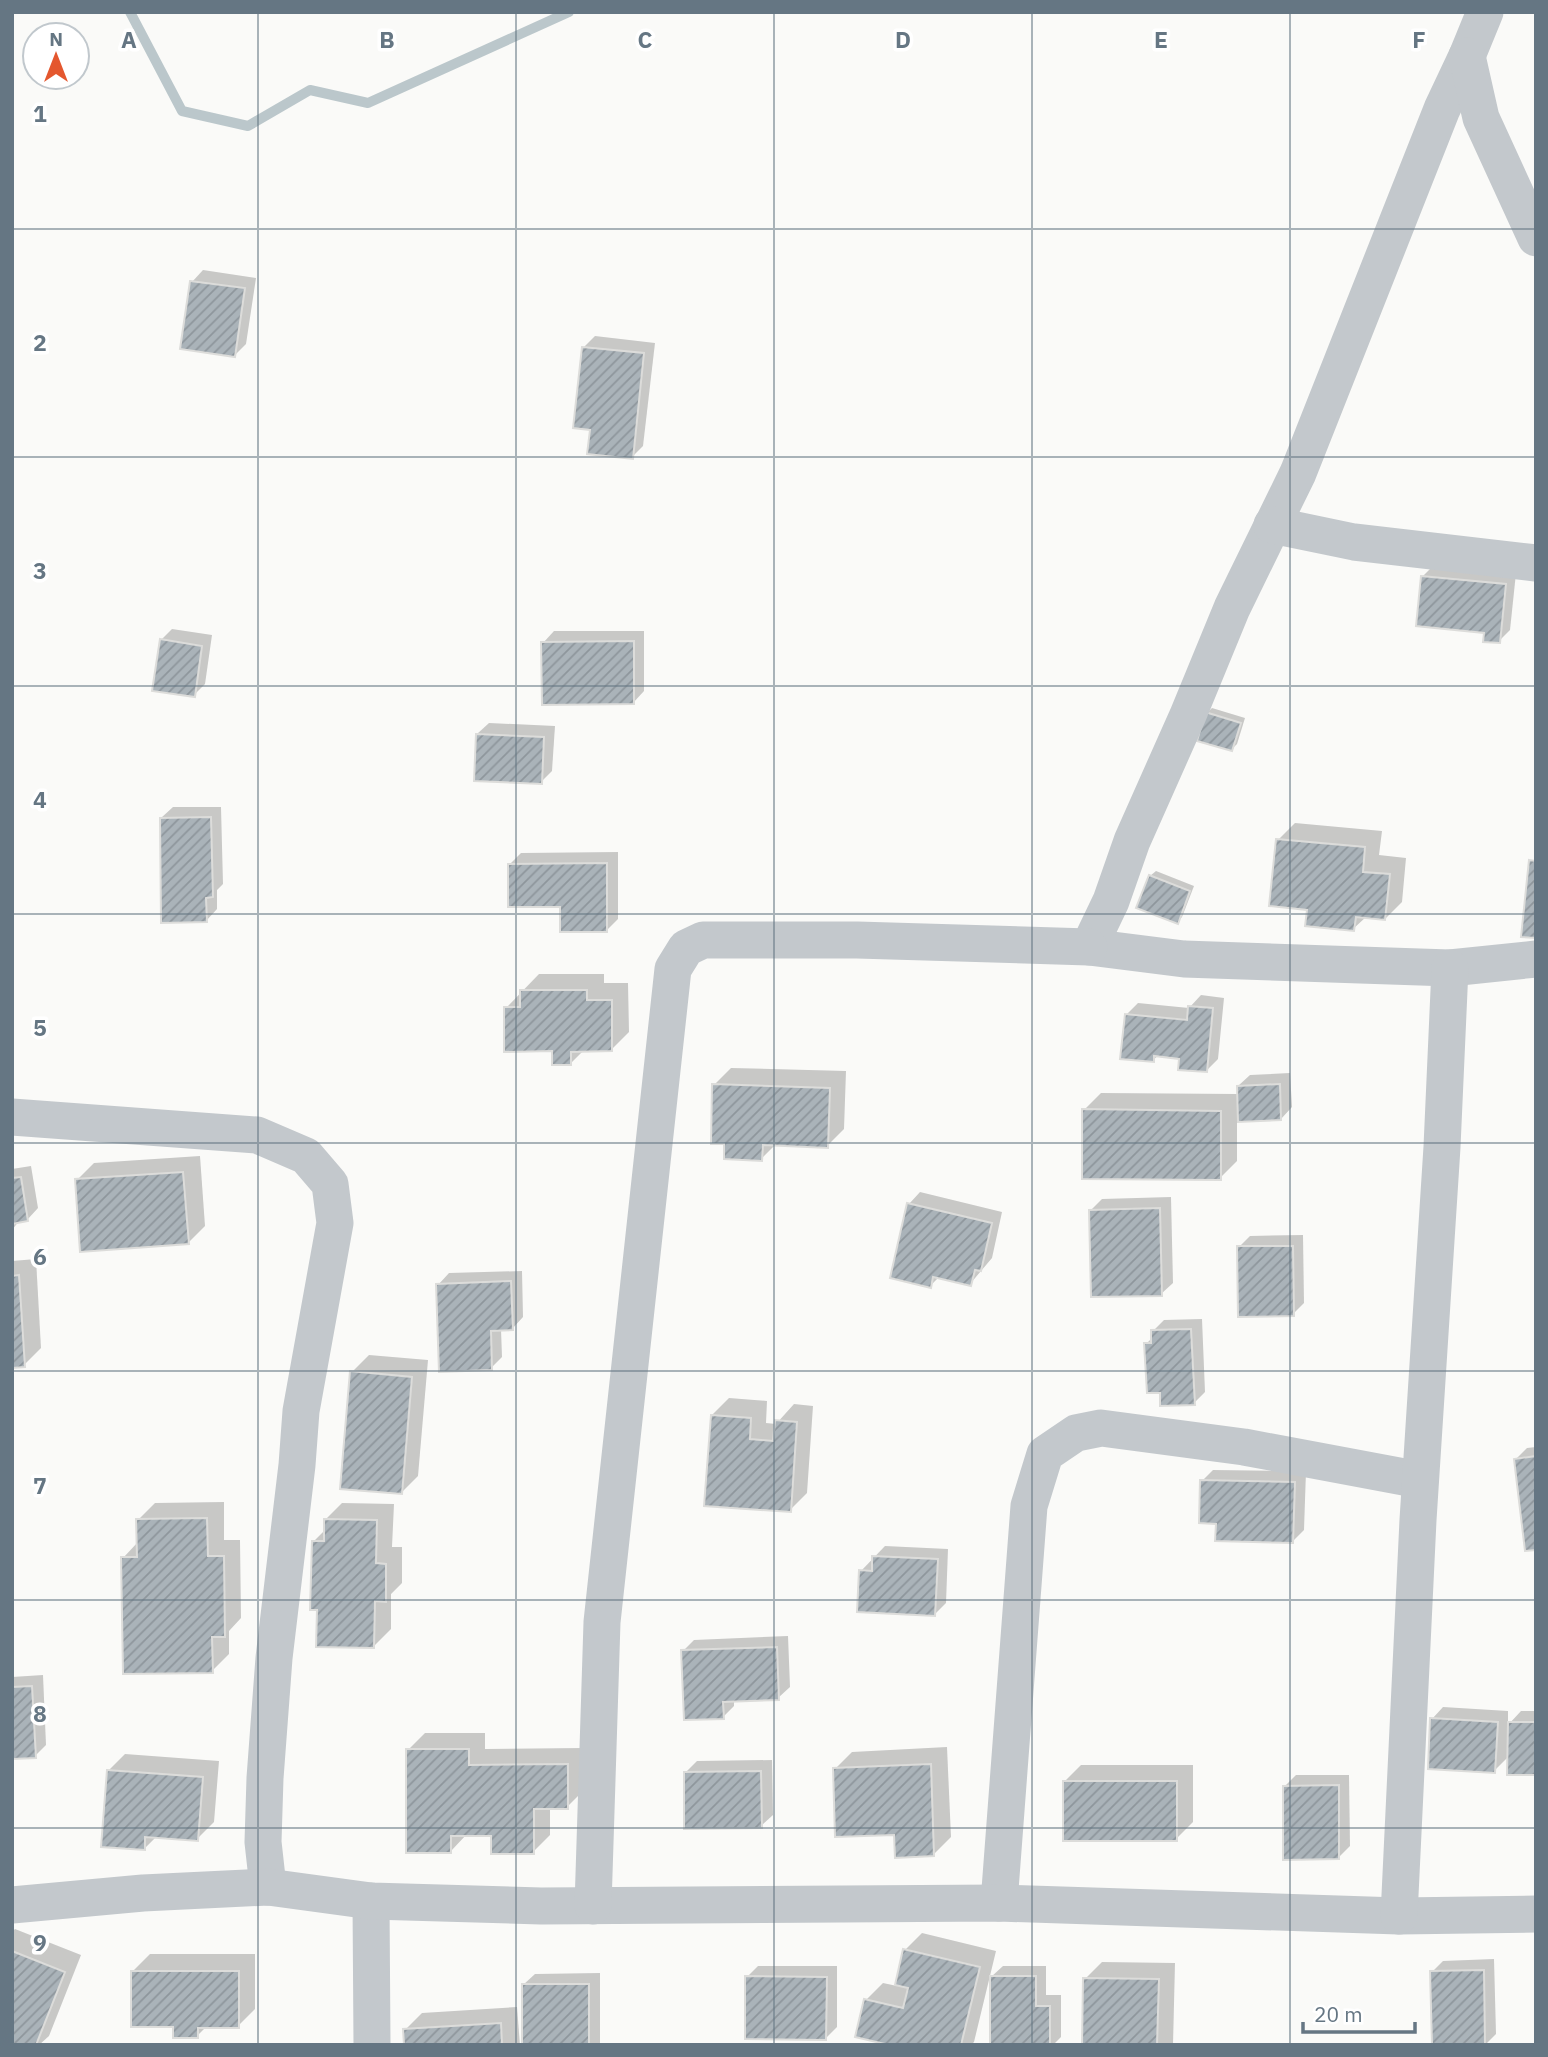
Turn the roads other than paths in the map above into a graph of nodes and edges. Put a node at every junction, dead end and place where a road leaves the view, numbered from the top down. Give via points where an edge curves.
1 (1485, 12) edge
2 (1468, 56) junction
3 (1536, 238) edge
4 (1272, 526) junction
5 (1536, 563) edge
6 (1089, 947) junction
7 (1536, 959) edge
8 (1450, 968) junction
9 (12, 1117) edge
10 (1420, 1480) junction
11 (268, 1887) junction
12 (371, 1901) junction
13 (999, 1903) junction
14 (12, 1905) edge
15 (593, 1906) junction
16 (1536, 1914) edge
17 (1399, 1916) junction
18 (372, 2045) edge

1 - 2 street
2 - 3 street via 1481,118
2 - 4 street via 1442,109 1298,474
4 - 5 street via 1354,542
4 - 6 street via 1232,608
6 - 8 street via 1184,960
6 - 15 street via 704,940 686,948 673,969 601,1622
7 - 8 street
8 - 10 street
9 - 11 street via 257,1135 306,1156 330,1184 335,1223 301,1411 274,1658 263,1842
10 - 13 street via 1244,1447 1101,1428 1076,1433 1045,1454 1029,1506
10 - 17 street
11 - 12 street
11 - 14 street
12 - 15 street
12 - 18 street
13 - 15 street
13 - 17 street
16 - 17 street

